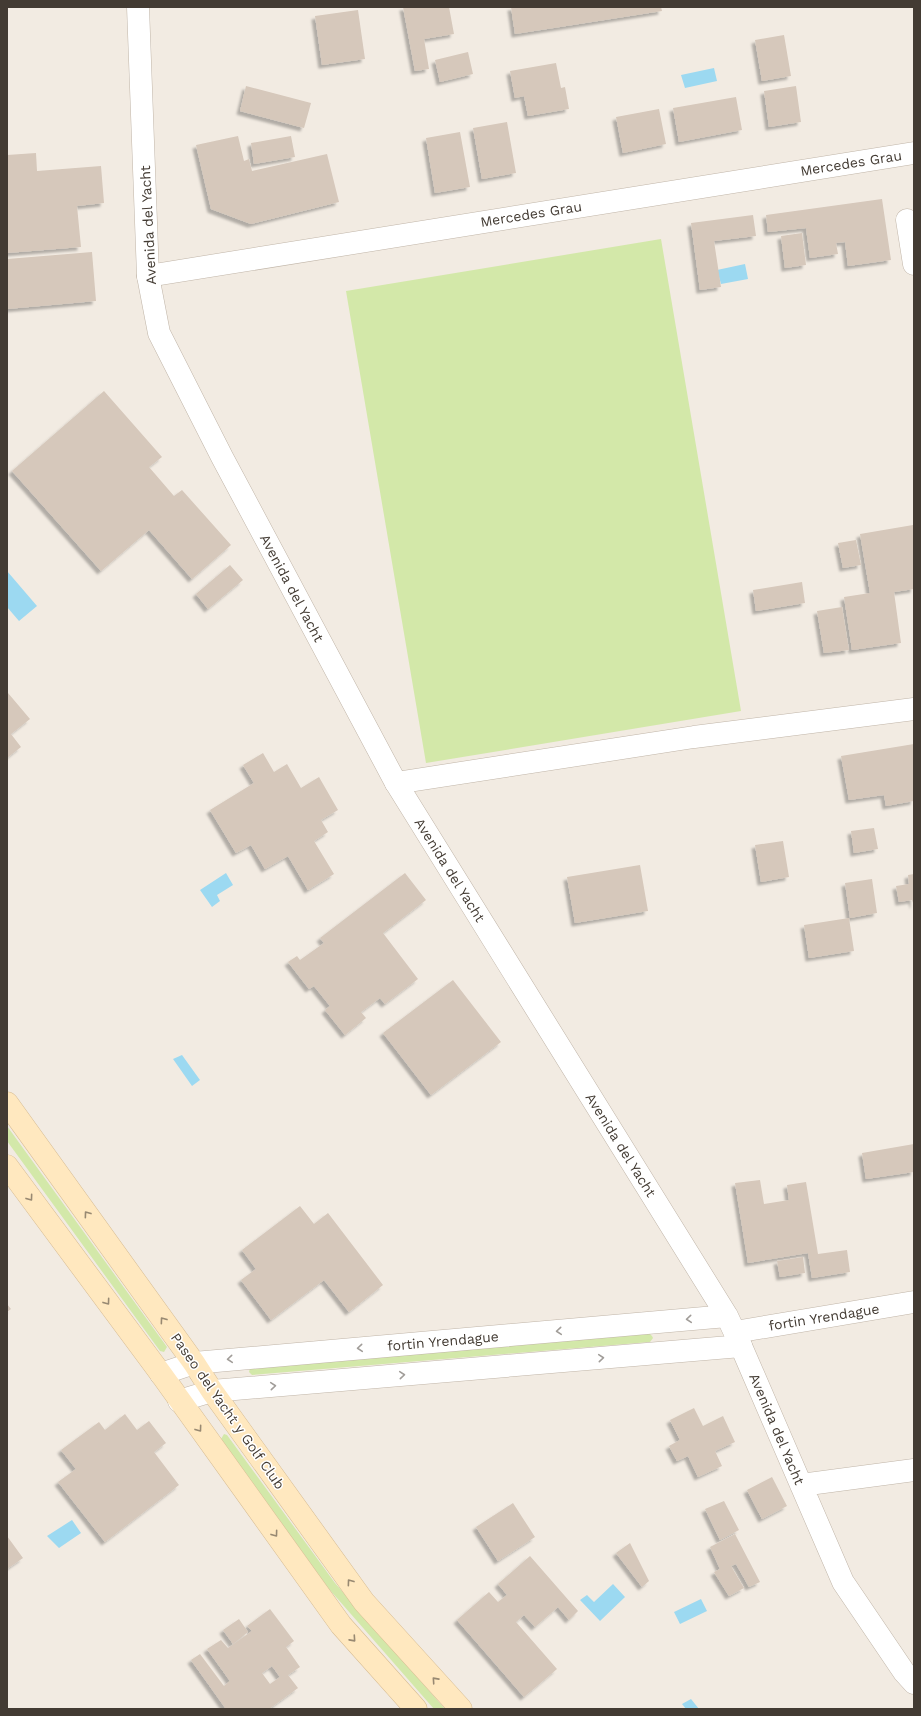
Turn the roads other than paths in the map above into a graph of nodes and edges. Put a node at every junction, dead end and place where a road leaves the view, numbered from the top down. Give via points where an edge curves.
1 (138, 7) edge
2 (914, 153) edge
3 (907, 220) dead end
4 (914, 264) edge
5 (148, 276) junction
6 (914, 708) edge
7 (396, 783) junction
8 (7, 1103) edge
9 (7, 1166) edge
10 (914, 1302) edge
11 (734, 1331) junction
12 (194, 1363) junction
13 (161, 1374) junction
14 (212, 1391) junction
15 (179, 1401) junction
16 (914, 1470) edge
17 (801, 1485) junction
18 (914, 1683) edge
19 (416, 1709) edge
20 (461, 1709) edge

1 - 5 street, Avenida del Yacht
2 - 5 street, Mercedes Grau
3 - 4 street
5 - 7 street, Avenida del Yacht via 159,333 222,457
6 - 7 street via 694,737
7 - 11 street, Avenida del Yacht
12 -> 8 main road, Paseo del Yacht y Golf Club
9 -> 13 main road
10 - 11 street, fortin Yrendague
11 -> 12 street, fortin Yrendague
14 -> 11 street, fortin Yrendague
11 - 17 street, Avenida del Yacht
12 - 13 street, fortin Yrendague
12 - 14 main road, Paseo del Yacht y Golf Club
13 - 15 main road
14 - 15 street, fortin Yrendague
20 -> 14 main road, Paseo del Yacht y Golf Club via 364,1602
15 -> 19 main road via 341,1625
16 - 17 street
17 - 18 street, Avenida del Yacht via 843,1582

